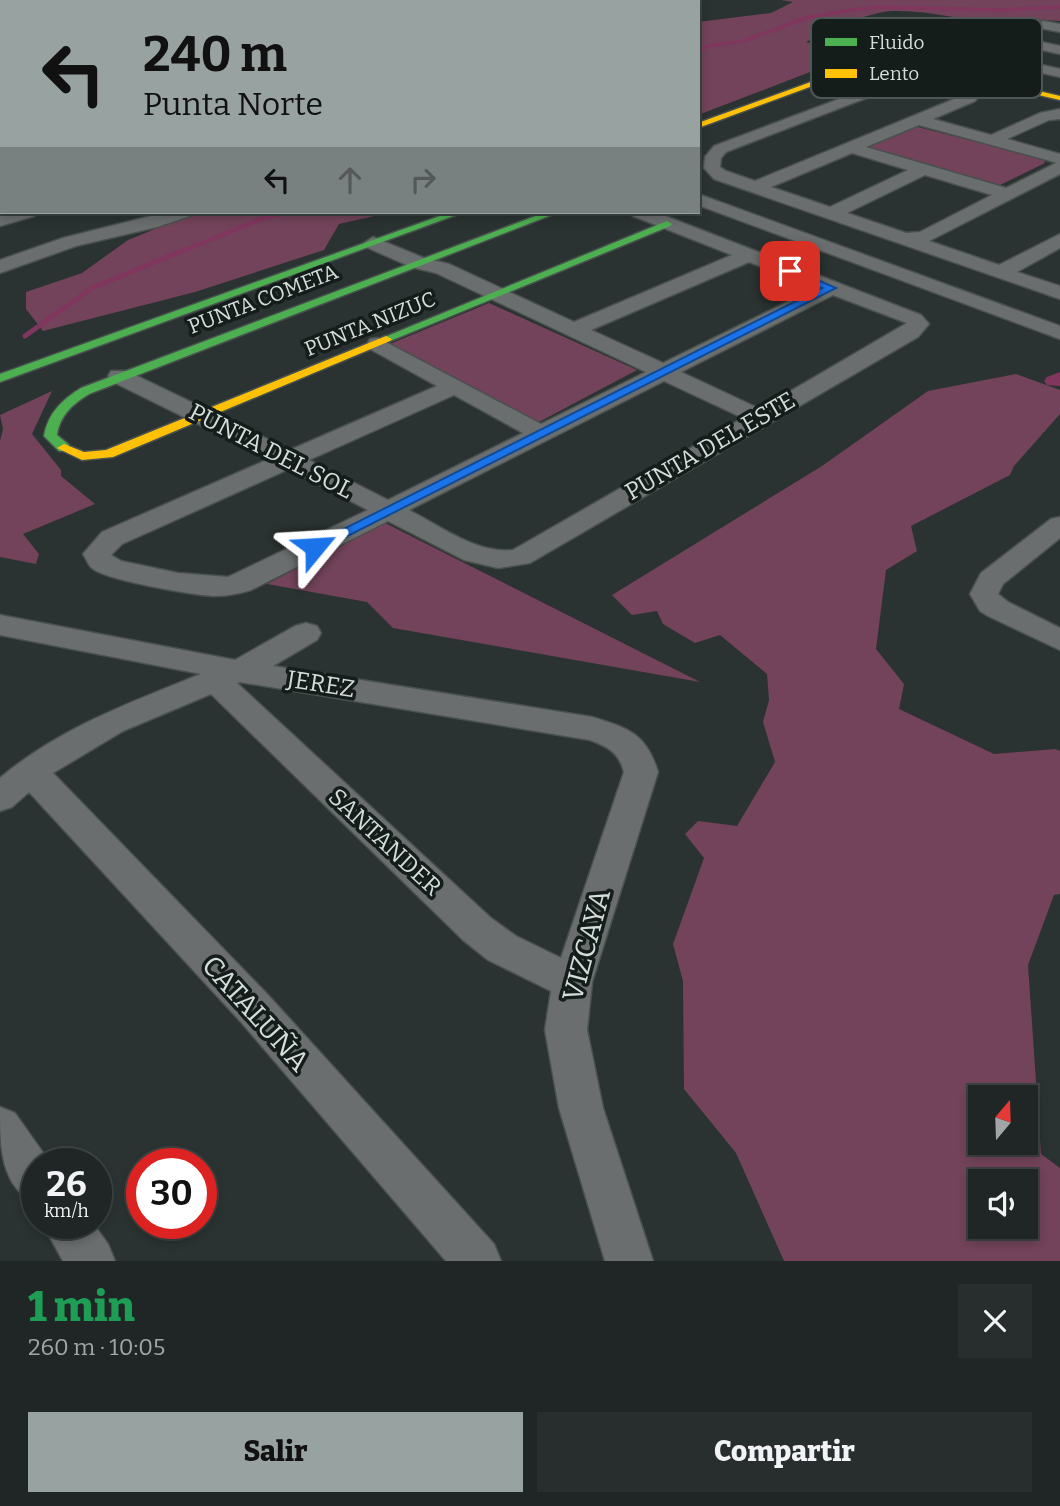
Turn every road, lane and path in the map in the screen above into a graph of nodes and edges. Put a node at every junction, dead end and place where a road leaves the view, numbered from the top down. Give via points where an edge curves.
1 (1044, 25) dead end
2 (1060, 28) edge
3 (1042, 46) edge
4 (1060, 50) edge
5 (1042, 70) edge
6 (1060, 74) edge
7 (811, 85) edge
8 (1042, 94) edge
9 (858, 98) edge
10 (970, 98) edge
11 (1014, 98) edge
12 (1060, 98) edge
13 (1058, 111) edge
14 (916, 119) junction
15 (700, 125) edge
16 (993, 140) junction
17 (849, 147) junction
18 (1060, 159) edge
19 (1060, 167) edge
20 (923, 169) junction
21 (756, 187) junction
22 (1008, 194) junction
23 (700, 200) edge
24 (22, 214) edge
25 (178, 214) edge
26 (453, 214) edge
27 (549, 214) edge
28 (644, 214) edge
29 (831, 214) junction
30 (0, 221) edge
31 (667, 224) junction
32 (394, 235) junction
33 (902, 239) junction
34 (1060, 240) edge
35 (923, 241) junction
36 (373, 243) junction
37 (748, 255) junction
38 (859, 258) junction
39 (440, 261) junction
40 (418, 263) junction
41 (0, 267) edge
42 (887, 268) junction
43 (1000, 273) junction
44 (831, 288) junction
45 (1060, 293) edge
46 (496, 294) junction
47 (223, 298) junction
48 (106, 322) dead end
49 (575, 330) junction
50 (1060, 333) edge
51 (70, 335) dead end
52 (103, 341) junction
53 (378, 344) junction
54 (662, 372) junction
55 (119, 376) junction
56 (0, 378) edge
57 (454, 387) junction
58 (202, 415) junction
59 (759, 417) junction
60 (540, 433) junction
61 (87, 458) joint
62 (290, 460) junction
63 (389, 510) junction
64 (1060, 525) edge
65 (498, 560) joint
66 (6, 630) edge
67 (306, 633) dead end
68 (1060, 640) edge
69 (227, 675) junction
70 (637, 753) joint
71 (29, 770) junction
72 (0, 798) edge
73 (572, 982) junction
74 (0, 1128) edge
75 (21, 1159) edge
76 (76, 1239) edge
77 (91, 1261) edge
78 (477, 1261) edge
79 (629, 1261) edge

1 - 2 street
3 - 4 street
5 - 6 street
7 - 15 street
8 - 12 street
9 - 21 street via 720,149 713,157 715,172
10 - 14 street
11 - 13 street
13 - 16 street
14 - 16 street
14 - 17 street
16 - 18 street
17 - 20 street
17 - 21 street
19 - 22 street
20 - 22 street
20 - 29 street
21 - 29 street
22 - 35 street
23 - 38 street
24 - 30 street
25 - 41 street via 70,242
26 - 32 street
27 - 39 street
28 - 31 street
29 - 33 street
31 - 37 street
31 - 46 street, PUNTA NIZUC
32 - 36 street
32 - 39 street
33 - 35 street
33 - 38 street
34 - 43 street
35 - 42 street via 913,254
35 - 43 street
36 - 40 street
36 - 47 street
37 - 44 street
37 - 49 street
38 - 42 street
39 - 40 street
39 - 46 street
40 - 55 street, PUNTA COMETA
42 - 50 street
43 - 45 street
44 - 54 street
44 - 59 street, PUNTA DEL ESTE via 918,324
46 - 49 street
46 - 53 street, PUNTA NIZUC
47 - 48 street
47 - 52 street
49 - 54 street
51 - 52 street via 87,334
52 - 56 street
53 - 57 street
53 - 58 street, PUNTA NIZUC
54 - 59 street
54 - 60 street
55 - 58 street, PUNTA DEL SOL
55 - 61 street, PUNTA COMETA via 71,400 50,425 50,436 71,453
57 - 60 street
57 - 62 street
58 - 61 street, PUNTA NIZUC
58 - 62 street, PUNTA DEL SOL
59 - 65 street, PUNTA DEL ESTE via 520,557
60 - 63 street
62 - 63 street, PUNTA DEL SOL
62 - 63 street via 112,538 97,554 113,568 227,588
63 - 65 street, PUNTA DEL SOL via 474,554
64 - 68 street via 991,579 984,594 998,609
66 - 69 street, JEREZ
67 - 69 street
69 - 70 street, JEREZ via 592,729 619,738
69 - 71 street via 82,736
69 - 73 street, SANTANDER via 477,929 502,948
70 - 73 street, VIZCAYA via 641,772
71 - 72 street
71 - 78 street, CATALUÑA via 255,1009
73 - 79 street, VIZCAYA via 566,1030 571,1065
74 - 75 street
76 - 77 street

